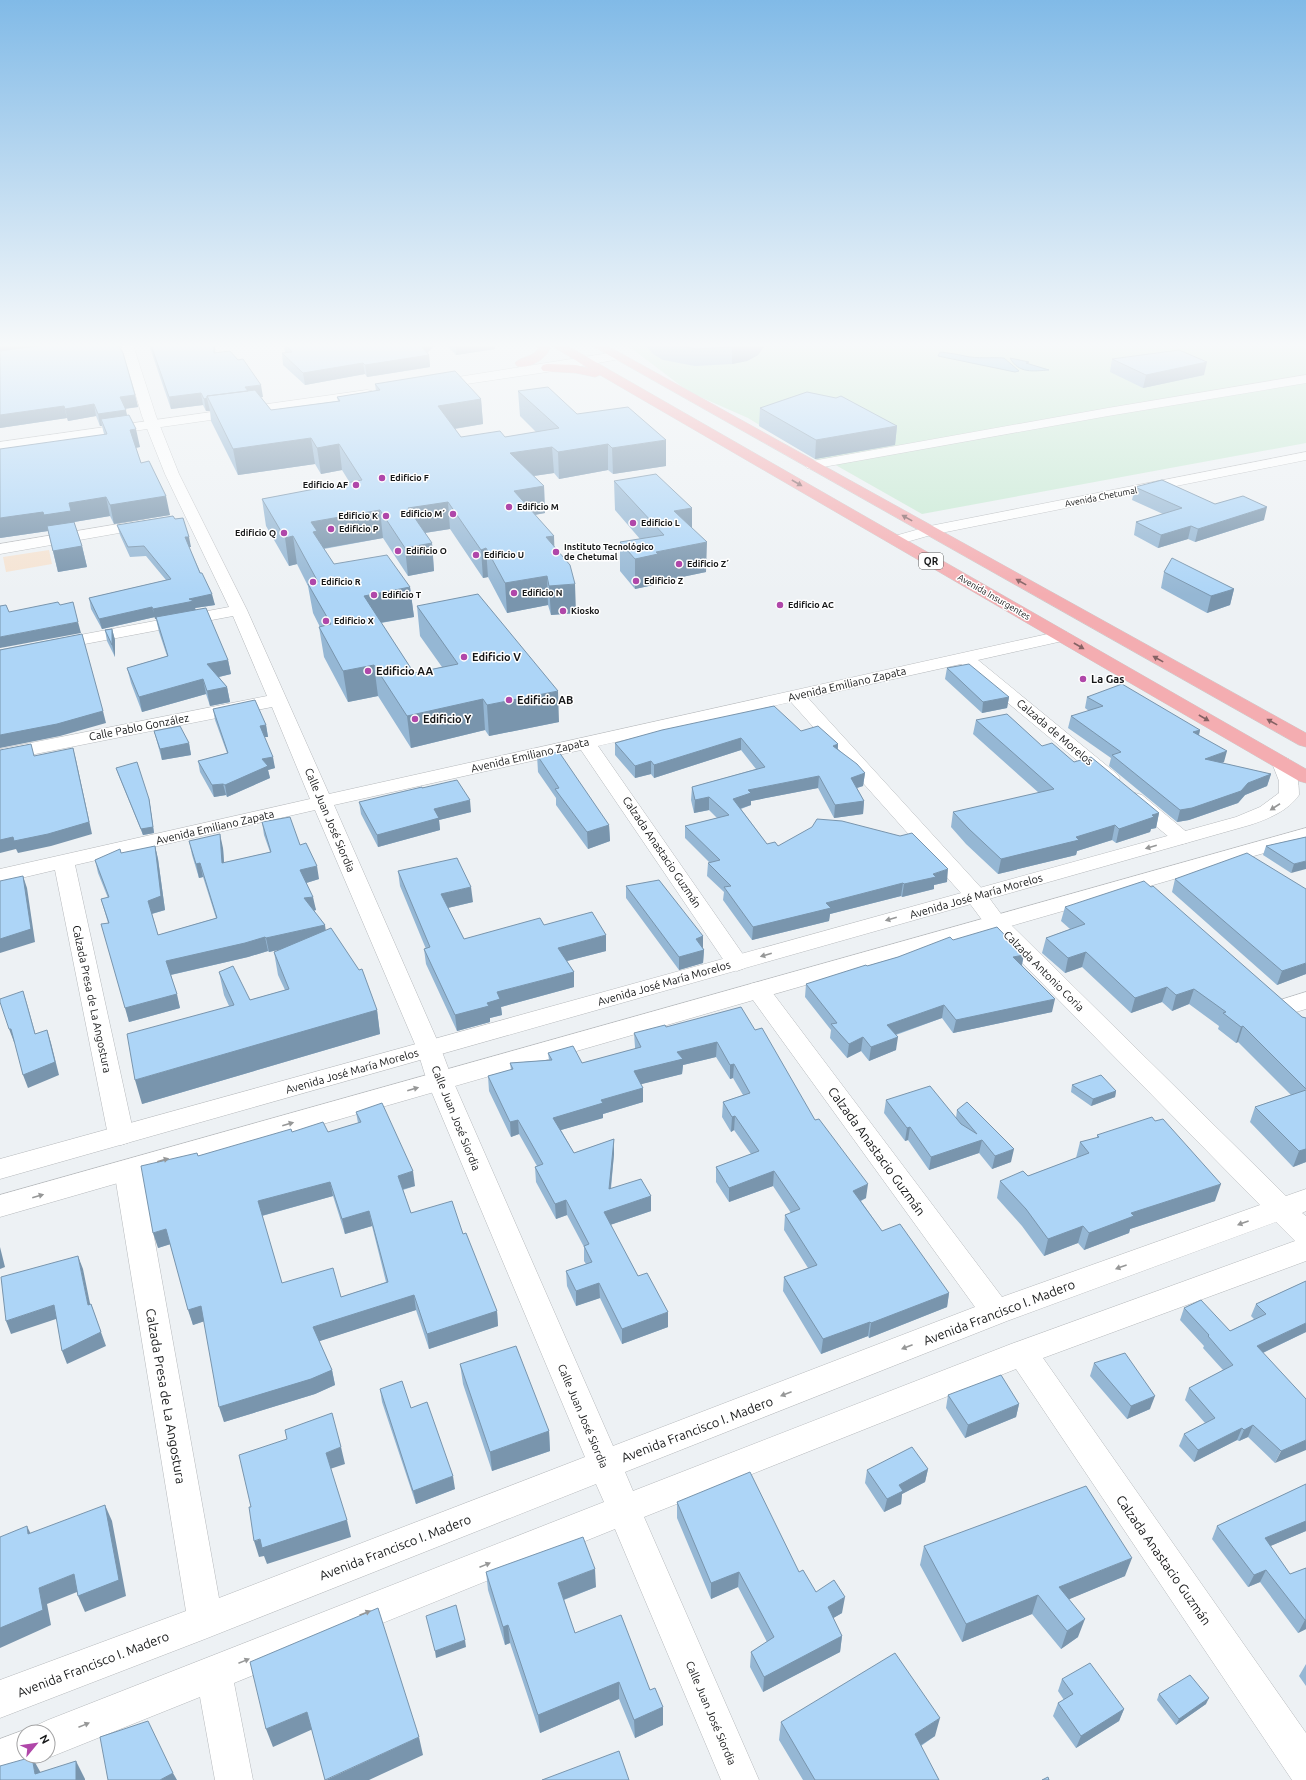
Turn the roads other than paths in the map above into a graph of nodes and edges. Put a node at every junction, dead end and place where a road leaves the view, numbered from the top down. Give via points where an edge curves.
1 (75, 428) edge
2 (104, 428) edge
3 (154, 428) edge
4 (701, 428) edge
5 (745, 428) edge
6 (1018, 428) edge
7 (0, 436) edge
8 (0, 446) edge
9 (1306, 456) edge
10 (812, 465) junction
11 (162, 522) edge
12 (930, 531) junction
13 (896, 540) junction
14 (0, 549) edge
15 (1046, 596) junction
16 (1012, 608) junction
17 (239, 610) junction
18 (1061, 636) junction
19 (0, 655) edge
20 (965, 658) junction
21 (1210, 687) junction
22 (796, 696) junction
23 (277, 700) junction
24 (1174, 701) junction
25 (1306, 741) edge
26 (586, 742) junction
27 (0, 755) edge
28 (1282, 763) junction
29 (1306, 777) edge
30 (322, 802) junction
31 (1306, 834) edge
32 (1182, 838) junction
33 (64, 862) junction
34 (0, 876) edge
35 (1143, 881) junction
36 (976, 896) junction
37 (1161, 896) edge
38 (996, 923) junction
39 (738, 963) junction
40 (758, 990) junction
41 (1268, 992) edge
42 (1298, 1010) edge
43 (429, 1049) junction
44 (440, 1081) junction
45 (121, 1136) junction
46 (0, 1169) edge
47 (128, 1170) junction
48 (1294, 1205) edge
49 (0, 1206) edge
50 (1306, 1234) edge
51 (1306, 1249) edge
52 (996, 1312) junction
53 (1022, 1354) junction
54 (604, 1465) junction
55 (623, 1510) junction
56 (205, 1621) junction
57 (214, 1673) junction
58 (0, 1699) edge
59 (56, 1736) edge
60 (16, 1752) edge
61 (0, 1758) edge
62 (1306, 1766) edge
63 (234, 1780) edge
64 (740, 1780) edge

1 - 7 street
2 - 8 street
3 - 17 street, Calle Juan José Siordia via 185,518
4 -> 13 main road, Avenida Insurgentes / QR
5 - 10 main road, QR
6 - 10 street
9 - 12 street, Avenida Chetumal
12 -> 10 main road, QR
11 - 14 street
12 - 13 street, Avenida Chetumal
15 -> 12 main road, QR
13 - 16 main road, Avenida Insurgentes / QR
15 - 16 main road
21 -> 15 main road, QR
16 - 18 main road, Avenida Insurgentes / QR
17 - 19 street
17 - 23 street, Calle Juan José Siordia
18 - 20 street, Avenida Emiliano Zapata
18 -> 24 main road, Avenida Insurgentes / QR
20 - 22 street, Avenida Emiliano Zapata
20 - 32 street, Calzada de Morelos
21 - 24 main road
25 -> 21 main road, QR
22 - 26 street, Avenida Emiliano Zapata
22 - 36 street, Calzada Antonio Coria
23 - 27 street, Calle Pablo González
23 - 30 street, Calle Juan José Siordia
24 -> 28 main road, Avenida Insurgentes / QR
26 - 30 street, Avenida Emiliano Zapata
26 - 39 street, Calzada Anastacio Guzmán
28 - 29 main road, Avenida Insurgentes / QR
28 -> 32 street, Avenida José María Morelos via 1289,781 1289,795 1278,806 1243,822
30 - 33 street, Avenida Emiliano Zapata
30 - 43 street, Calle Juan José Siordia
31 - 35 street via 1282,839 1251,859
32 -> 36 street, Avenida José María Morelos
33 - 34 street, Avenida Emiliano Zapata
33 - 45 street, Calzada Presa de La Angostura
35 - 37 street
35 - 38 street
36 - 38 street, Calzada Antonio Coria
36 -> 39 street, Avenida José María Morelos
38 - 40 street
38 - 48 street, Calzada Antonio Coria
39 - 43 street, Avenida José María Morelos
40 - 44 street
40 - 52 street, Calzada Anastacio Guzmán
41 - 42 street
43 - 44 street, Calle Juan José Siordia
43 - 45 street, Avenida José María Morelos
47 -> 44 street
44 - 54 street, Calle Juan José Siordia
45 - 46 street, Avenida José María Morelos
49 -> 47 street
47 - 56 street, Calzada Presa de La Angostura
48 - 50 street, Calzada Antonio Coria
48 -> 52 street, Avenida Francisco I. Madero
51 - 53 street
52 -> 54 street, Avenida Francisco I. Madero
53 - 55 street
53 - 62 street, Calzada Anastacio Guzmán
54 - 55 street, Calle Juan José Siordia
54 - 56 street, Avenida Francisco I. Madero
57 -> 55 street
55 - 64 street, Calle Juan José Siordia
56 - 58 street, Avenida Francisco I. Madero
59 -> 57 street
57 - 63 street
60 - 61 street

